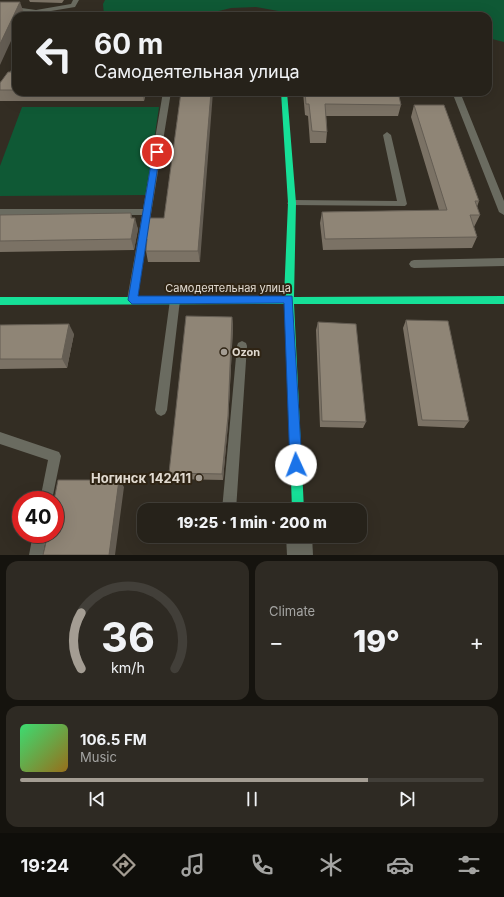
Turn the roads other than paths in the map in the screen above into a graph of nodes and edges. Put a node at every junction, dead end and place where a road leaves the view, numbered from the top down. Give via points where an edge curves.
1 (76, 0) edge
2 (0, 7) edge
3 (26, 12) edge
4 (45, 12) edge
5 (166, 96) edge
6 (284, 96) edge
7 (458, 96) edge
8 (387, 135) dead end
9 (292, 203) junction
10 (0, 212) edge
11 (146, 212) junction
12 (504, 212) edge
13 (504, 262) edge
14 (414, 264) dead end
15 (289, 299) junction
16 (132, 300) junction
17 (175, 300) junction
18 (504, 300) edge
19 (0, 301) edge
20 (242, 346) dead end
21 (161, 410) dead end
22 (0, 438) edge
23 (48, 491) edge
24 (230, 503) edge
25 (298, 503) edge
26 (38, 543) edge
27 (299, 543) edge
28 (36, 555) edge
29 (300, 555) edge

1 - 4 lane via 73,6
2 - 3 lane
5 - 11 lane
6 - 9 street
7 - 12 lane
8 - 9 lane via 402,204
9 - 15 street
10 - 11 lane
11 - 16 lane
13 - 14 lane
15 - 17 street, Самодеятельная улица
15 - 18 street, Самодеятельная улица
15 - 25 street
16 - 17 street, Самодеятельная улица
16 - 19 street, Самодеятельная улица
17 - 21 lane
20 - 24 lane
22 - 23 lane via 55,456
26 - 28 lane
27 - 29 street

